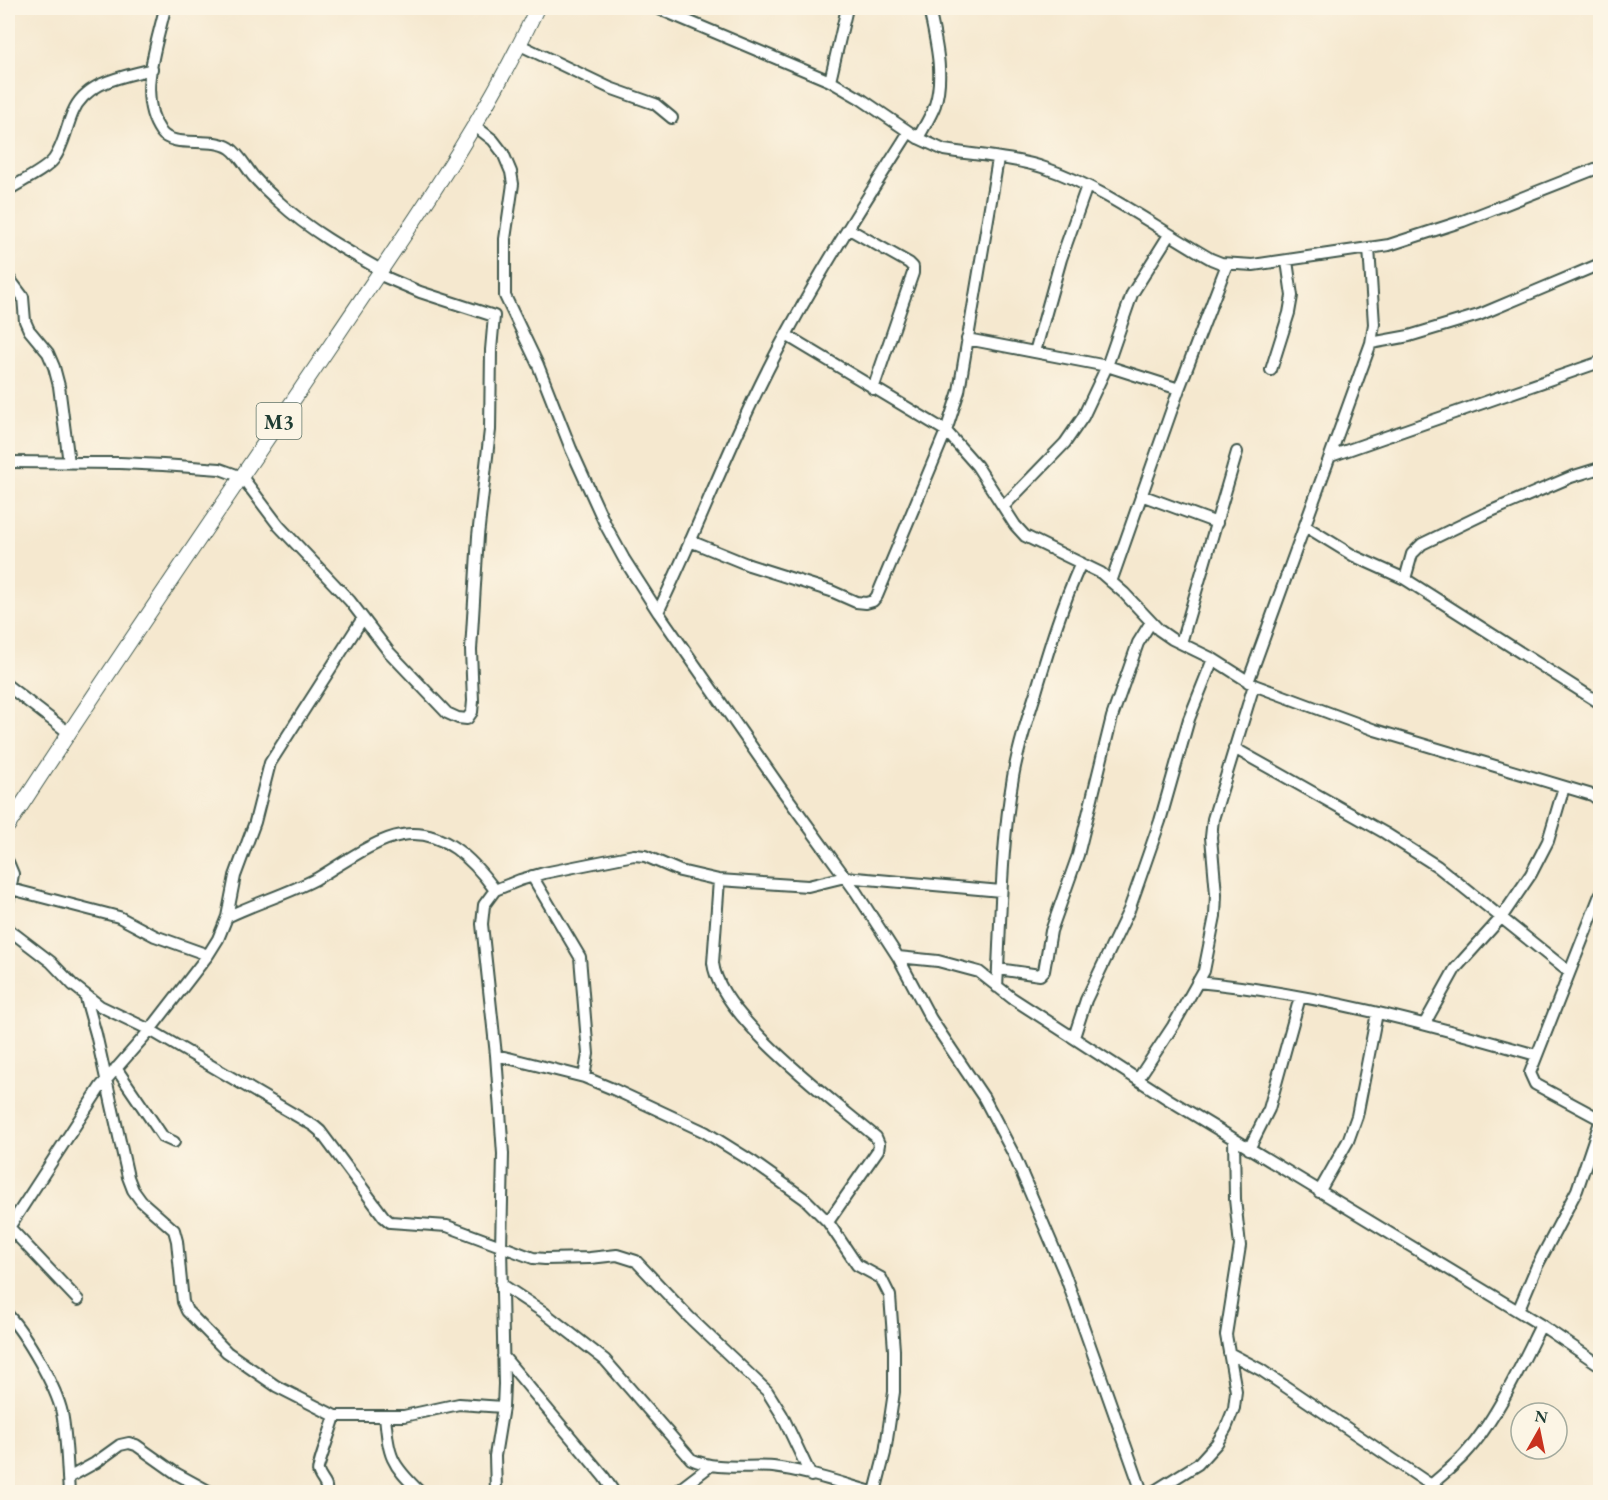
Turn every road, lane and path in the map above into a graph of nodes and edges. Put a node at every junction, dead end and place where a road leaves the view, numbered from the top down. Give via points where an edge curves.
1 (165, 8) edge
2 (537, 8) edge
3 (657, 8) edge
4 (847, 8) edge
5 (929, 8) edge
6 (520, 45) junction
7 (152, 69) junction
8 (830, 81) junction
9 (672, 118) dead end
10 (475, 126) junction
11 (914, 135) junction
12 (998, 159) junction
13 (1600, 167) edge
14 (1087, 186) junction
15 (8, 190) edge
16 (849, 229) junction
17 (1169, 235) junction
18 (1369, 248) junction
19 (1287, 261) junction
20 (1227, 264) junction
21 (1600, 264) edge
22 (379, 272) junction
23 (8, 277) edge
24 (494, 316) junction
25 (514, 317) junction
26 (786, 335) junction
27 (967, 339) junction
28 (1371, 343) junction
29 (1035, 352) junction
30 (1600, 362) edge
31 (1107, 366) junction
32 (1271, 370) dead end
33 (1179, 388) junction
34 (873, 389) junction
35 (946, 431) junction
36 (1237, 452) dead end
37 (1331, 456) junction
38 (8, 462) edge
39 (69, 463) junction
40 (1600, 468) edge
41 (242, 477) junction
42 (1141, 495) junction
43 (1004, 506) junction
44 (1217, 523) junction
45 (1305, 526) junction
46 (690, 541) junction
47 (1081, 563) junction
48 (1405, 579) junction
49 (1111, 582) junction
50 (658, 612) junction
51 (363, 618) junction
52 (1150, 622) junction
53 (1180, 643) junction
54 (1213, 659) junction
55 (1251, 683) junction
56 (8, 686) edge
57 (1600, 703) edge
58 (69, 733) junction
59 (1234, 748) junction
60 (1564, 787) junction
61 (1600, 801) edge
62 (8, 826) edge
63 (8, 862) edge
64 (532, 876) junction
65 (845, 877) junction
66 (718, 880) junction
67 (10, 889) junction
68 (495, 890) junction
69 (1001, 891) junction
70 (1600, 895) edge
71 (8, 902) edge
72 (227, 917) junction
73 (1501, 918) junction
74 (8, 928) edge
75 (208, 955) junction
76 (898, 957) junction
77 (998, 969) junction
78 (1569, 972) junction
79 (1197, 982) junction
80 (998, 987) junction
81 (85, 995) junction
82 (1300, 997) junction
83 (1377, 1013) junction
84 (1425, 1023) junction
85 (150, 1030) junction
86 (1074, 1037) junction
87 (496, 1055) junction
88 (1536, 1055) junction
89 (116, 1068) junction
90 (584, 1077) junction
91 (106, 1079) junction
92 (1138, 1079) junction
93 (1600, 1120) edge
94 (1234, 1139) junction
95 (174, 1142) dead end
96 (1250, 1149) junction
97 (1319, 1192) junction
98 (828, 1222) junction
99 (8, 1228) edge
100 (501, 1247) junction
101 (501, 1284) junction
102 (78, 1300) dead end
103 (1518, 1311) junction
104 (8, 1315) edge
105 (1541, 1325) junction
106 (1600, 1350) edge
107 (1229, 1353) junction
108 (503, 1356) junction
109 (1598, 1363) edge
110 (503, 1407) junction
111 (335, 1416) junction
112 (385, 1416) junction
113 (710, 1466) junction
114 (811, 1476) junction
115 (68, 1478) junction
116 (1434, 1489) edge
117 (69, 1492) edge
118 (210, 1492) edge
119 (326, 1492) edge
120 (420, 1492) edge
121 (496, 1492) edge
122 (614, 1492) edge
123 (676, 1492) edge
124 (874, 1492) edge
125 (1142, 1492) edge
126 (1153, 1492) edge

1 - 7 street
2 - 6 main road, M3
3 - 8 street
4 - 8 street
5 - 11 street via 939,61 938,91 934,106
6 - 9 street via 610,88 655,104
6 - 10 main road, M3
7 - 15 street via 88,91 73,112 54,160
7 - 22 street via 151,109 165,136 171,140 224,145 234,151 256,179 303,223
8 - 11 street
10 - 22 main road, M3
10 - 25 street via 493,140 511,172 505,296
11 - 12 street via 944,150
11 - 16 street
12 - 14 street via 1041,166
12 - 27 street
13 - 18 street via 1425,234
14 - 17 street
14 - 29 street
16 - 26 street
16 - 34 street via 913,267
17 - 20 street via 1211,260
17 - 31 street via 1132,294
18 - 19 street
18 - 28 street via 1374,324
19 - 20 street
19 - 32 street via 1292,296
20 - 33 street
21 - 28 street via 1479,315
22 - 24 street via 420,292
22 - 41 main road, M3
23 - 39 street via 22,297 29,330 54,367
24 - 25 street
24 - 51 street via 490,430 472,629 473,701 467,719 447,712 389,652
25 - 50 street via 606,526
26 - 34 street
26 - 46 street
27 - 29 street
27 - 35 street via 959,391
28 - 37 street
29 - 31 street
30 - 37 street
31 - 33 street
31 - 43 street via 1083,417 1065,443
33 - 42 street
34 - 35 street
35 - 43 street via 977,466
35 - 46 street via 873,601 856,602
36 - 44 street
37 - 45 street
38 - 39 street
39 - 41 street via 220,469
40 - 48 street via 1482,515 1422,544 1412,554
41 - 51 street via 279,526
41 - 58 main road, M3
42 - 44 street
42 - 49 street
43 - 47 street via 1025,536
44 - 53 street
45 - 48 street via 1354,556
45 - 55 street
46 - 50 street
47 - 49 street
47 - 69 street via 1049,648 1013,776
48 - 57 street
49 - 52 street
50 - 65 street
51 - 72 street via 270,763 255,822 235,876
52 - 53 street
52 - 77 street via 1138,643 1112,717 1044,972 1040,975
53 - 54 street
54 - 55 street
54 - 86 street via 1189,719 1129,910 1086,1000
55 - 59 street
55 - 60 street via 1376,730
56 - 58 street
58 - 62 main road, M3
59 - 73 street via 1394,838 1437,866
59 - 79 street via 1213,819 1215,916 1208,959
60 - 61 street
60 - 73 street via 1548,841
63 - 67 street via 14,874
64 - 66 street via 634,855 680,872
64 - 68 street
64 - 90 street via 580,957 588,1054
65 - 66 street via 808,886
65 - 69 street
65 - 76 street
66 - 98 street via 713,963 731,1002 764,1041 876,1137 879,1144
67 - 71 street
67 - 75 street via 119,917 155,936
68 - 72 street via 480,869 442,840 422,834 401,835 280,896
68 - 87 street via 484,905 482,924
69 - 77 street
70 - 78 street
72 - 75 street
73 - 78 street
73 - 84 street via 1455,969
74 - 81 street
75 - 85 street
76 - 80 street via 970,969
76 - 125 street via 1014,1155 1064,1272
77 - 80 street
78 - 88 street
79 - 82 street
79 - 92 street
80 - 86 street
81 - 85 street
81 - 91 street
82 - 83 street
82 - 96 street via 1269,1109
83 - 84 street
83 - 97 street via 1357,1116 1348,1141
84 - 88 street
85 - 89 street
85 - 100 street via 314,1126 390,1222 447,1226
86 - 92 street
87 - 90 street
87 - 100 street via 503,1154
88 - 93 street via 1530,1073 1535,1084
89 - 91 street
89 - 95 street via 163,1137
90 - 98 street via 705,1132 805,1199
91 - 99 street
91 - 111 street via 133,1190 174,1230 187,1311 227,1352 276,1386
92 - 94 street
93 - 103 street via 1577,1191
94 - 96 street
94 - 107 street via 1240,1246 1226,1335
96 - 97 street
97 - 103 street
98 - 124 street via 850,1257 881,1278 890,1296 894,1392 885,1453
99 - 102 street
100 - 101 street
100 - 114 street via 545,1259 618,1255 636,1261 767,1391
101 - 108 street
101 - 113 street via 605,1359 681,1451
103 - 105 street
104 - 115 street via 57,1398
105 - 109 street
105 - 116 street via 1484,1428
106 - 109 street
107 - 116 street via 1261,1370
107 - 126 street via 1236,1391 1226,1428 1198,1464
108 - 110 street
108 - 122 street
110 - 112 street via 459,1404 418,1414
110 - 121 street via 495,1456
111 - 112 street
111 - 119 street via 318,1467
112 - 120 street via 393,1460
113 - 114 street via 772,1467
113 - 123 street
114 - 124 street
115 - 117 street
115 - 118 street via 129,1443

